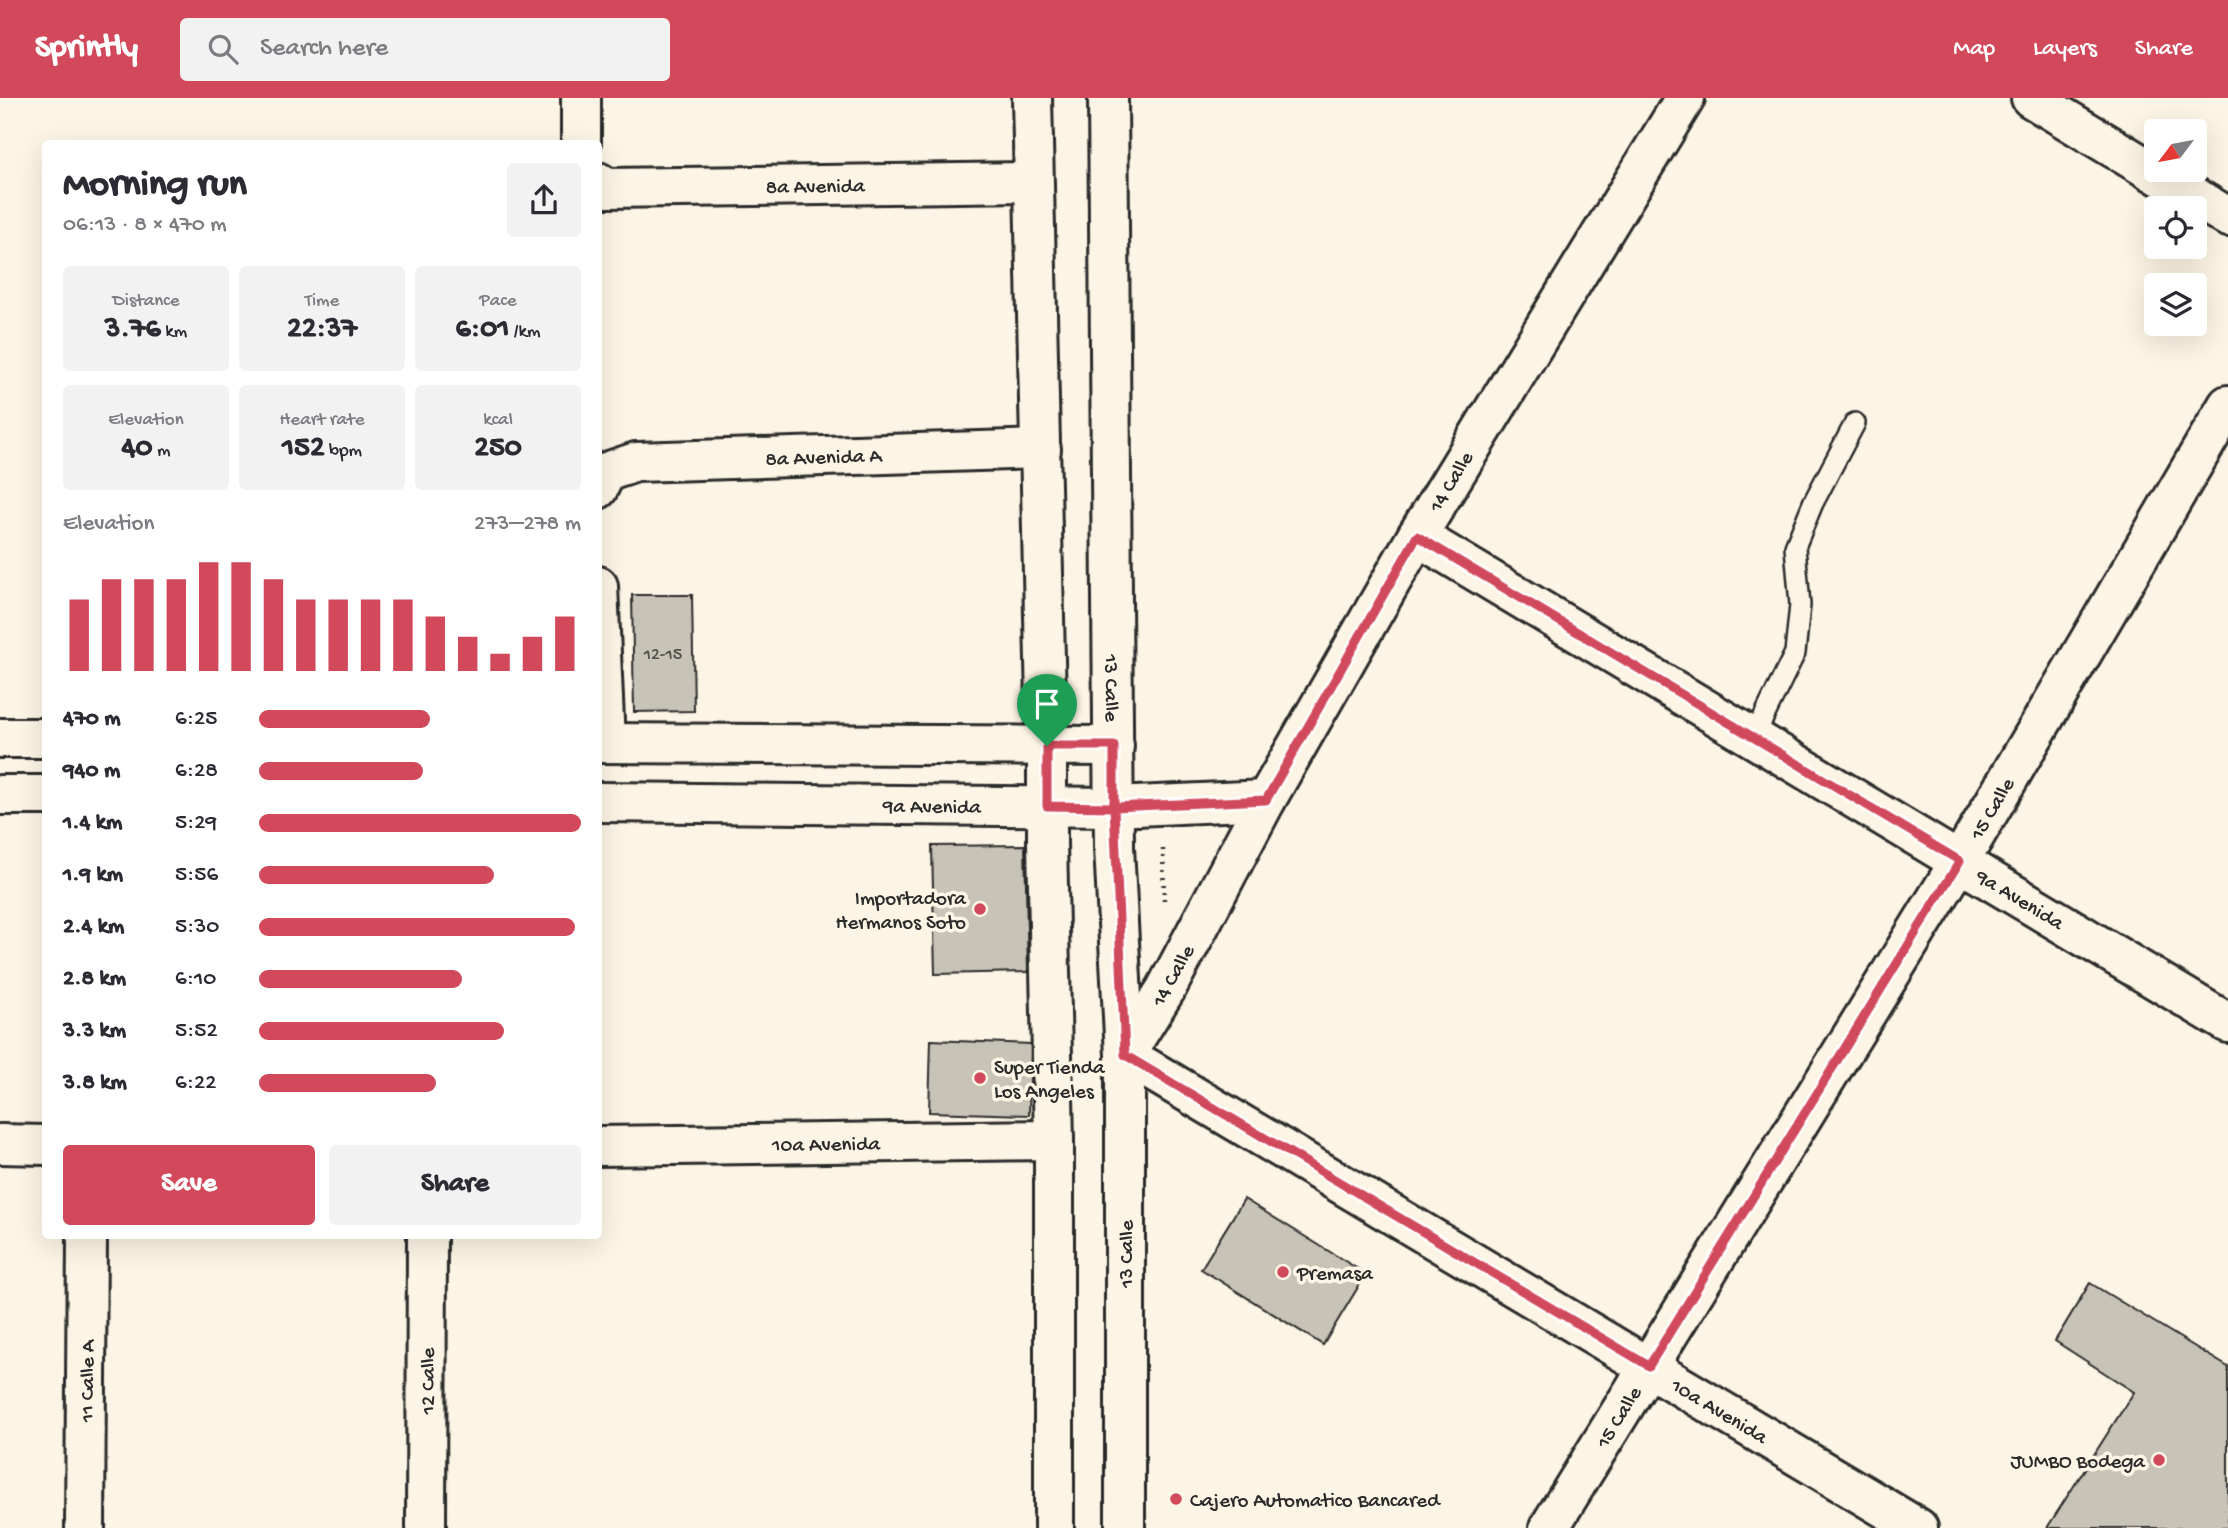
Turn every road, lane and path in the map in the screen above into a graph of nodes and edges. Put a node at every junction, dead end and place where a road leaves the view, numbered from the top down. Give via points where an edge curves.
1 (581, 98) edge
2 (1032, 98) edge
3 (1108, 98) edge
4 (1685, 98) edge
5 (2031, 98) edge
6 (581, 140) edge
7 (1033, 182) junction
8 (602, 185) edge
9 (2228, 217) edge
10 (2228, 405) edge
11 (1855, 423) dead end
12 (1041, 449) junction
13 (603, 481) edge
14 (1417, 536) junction
15 (1754, 737) junction
16 (0, 738) edge
17 (42, 738) edge
18 (602, 743) edge
19 (1047, 746) junction
20 (1114, 746) junction
21 (0, 795) edge
22 (42, 795) edge
23 (1266, 800) junction
24 (602, 802) edge
25 (1047, 806) junction
26 (1114, 807) junction
27 (1960, 861) junction
28 (2228, 1023) edge
29 (1125, 1055) junction
30 (1054, 1140) junction
31 (0, 1144) edge
32 (42, 1145) edge
33 (602, 1146) edge
34 (87, 1239) edge
35 (427, 1239) edge
36 (1649, 1366) junction
37 (85, 1528) edge
38 (426, 1528) edge
39 (1054, 1528) edge
40 (1125, 1528) edge
41 (1549, 1528) edge
42 (1918, 1528) edge

1 - 6 street
2 - 7 street
3 - 20 street, 13 Calle
4 - 14 street, 14 Calle
5 - 9 street
7 - 8 street, 8a Avenida
7 - 12 street
10 - 27 street, 15 Calle
11 - 15 lane via 1795,547 1800,605 1795,653
12 - 13 street, 8a Avenida A via 636,462
12 - 19 street
14 - 15 street, 9a Avenida
14 - 23 street, 14 Calle
15 - 27 street, 9a Avenida
16 - 17 street
18 - 19 street
19 - 20 street
19 - 25 street
20 - 26 street, 13 Calle
21 - 22 street
23 - 26 street, 9a Avenida
23 - 29 street, 14 Calle via 1166,989
24 - 25 street, 9a Avenida
25 - 26 street, 9a Avenida
25 - 30 street
26 - 29 street, 13 Calle
27 - 28 street, 9a Avenida
27 - 36 street, 15 Calle
29 - 36 street, 10a Avenida
29 - 40 street, 13 Calle
30 - 33 street, 10a Avenida
30 - 39 street
31 - 32 street
34 - 37 street, 11 Calle A
35 - 38 street, 12 Calle
36 - 41 street, 15 Calle
36 - 42 street, 10a Avenida

